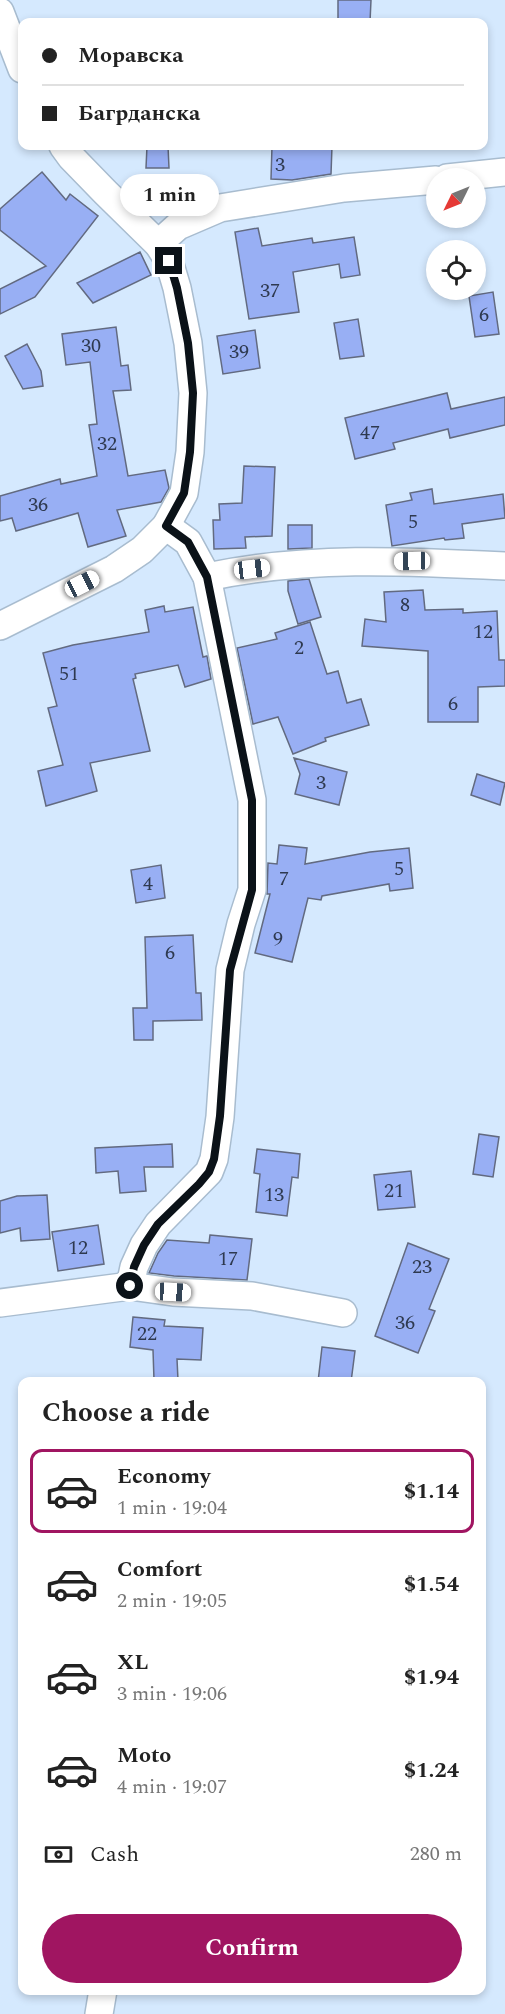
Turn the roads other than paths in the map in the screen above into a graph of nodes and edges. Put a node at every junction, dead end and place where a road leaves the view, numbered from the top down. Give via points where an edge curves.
1 (0, 12) edge
2 (18, 59) edge
3 (66, 150) edge
4 (505, 172) edge
5 (486, 174) edge
6 (426, 181) edge
7 (158, 244) junction
8 (166, 526) junction
9 (505, 566) edge
10 (207, 577) junction
11 (0, 626) edge
12 (130, 1286) junction
13 (0, 1303) edge
14 (343, 1313) dead end
15 (102, 1995) edge
16 (99, 2014) edge

1 - 2 street
3 - 7 street
4 - 5 street
6 - 7 street via 344,188 220,208 178,226
7 - 8 street via 169,261 177,288 193,393 184,493
8 - 10 street via 188,542
8 - 11 street via 128,561
9 - 10 street via 412,561 298,563
10 - 12 street via 252,800 252,890 230,970 214,1159 209,1172 158,1224 144,1245
12 - 13 street
12 - 14 street via 252,1296
15 - 16 street

